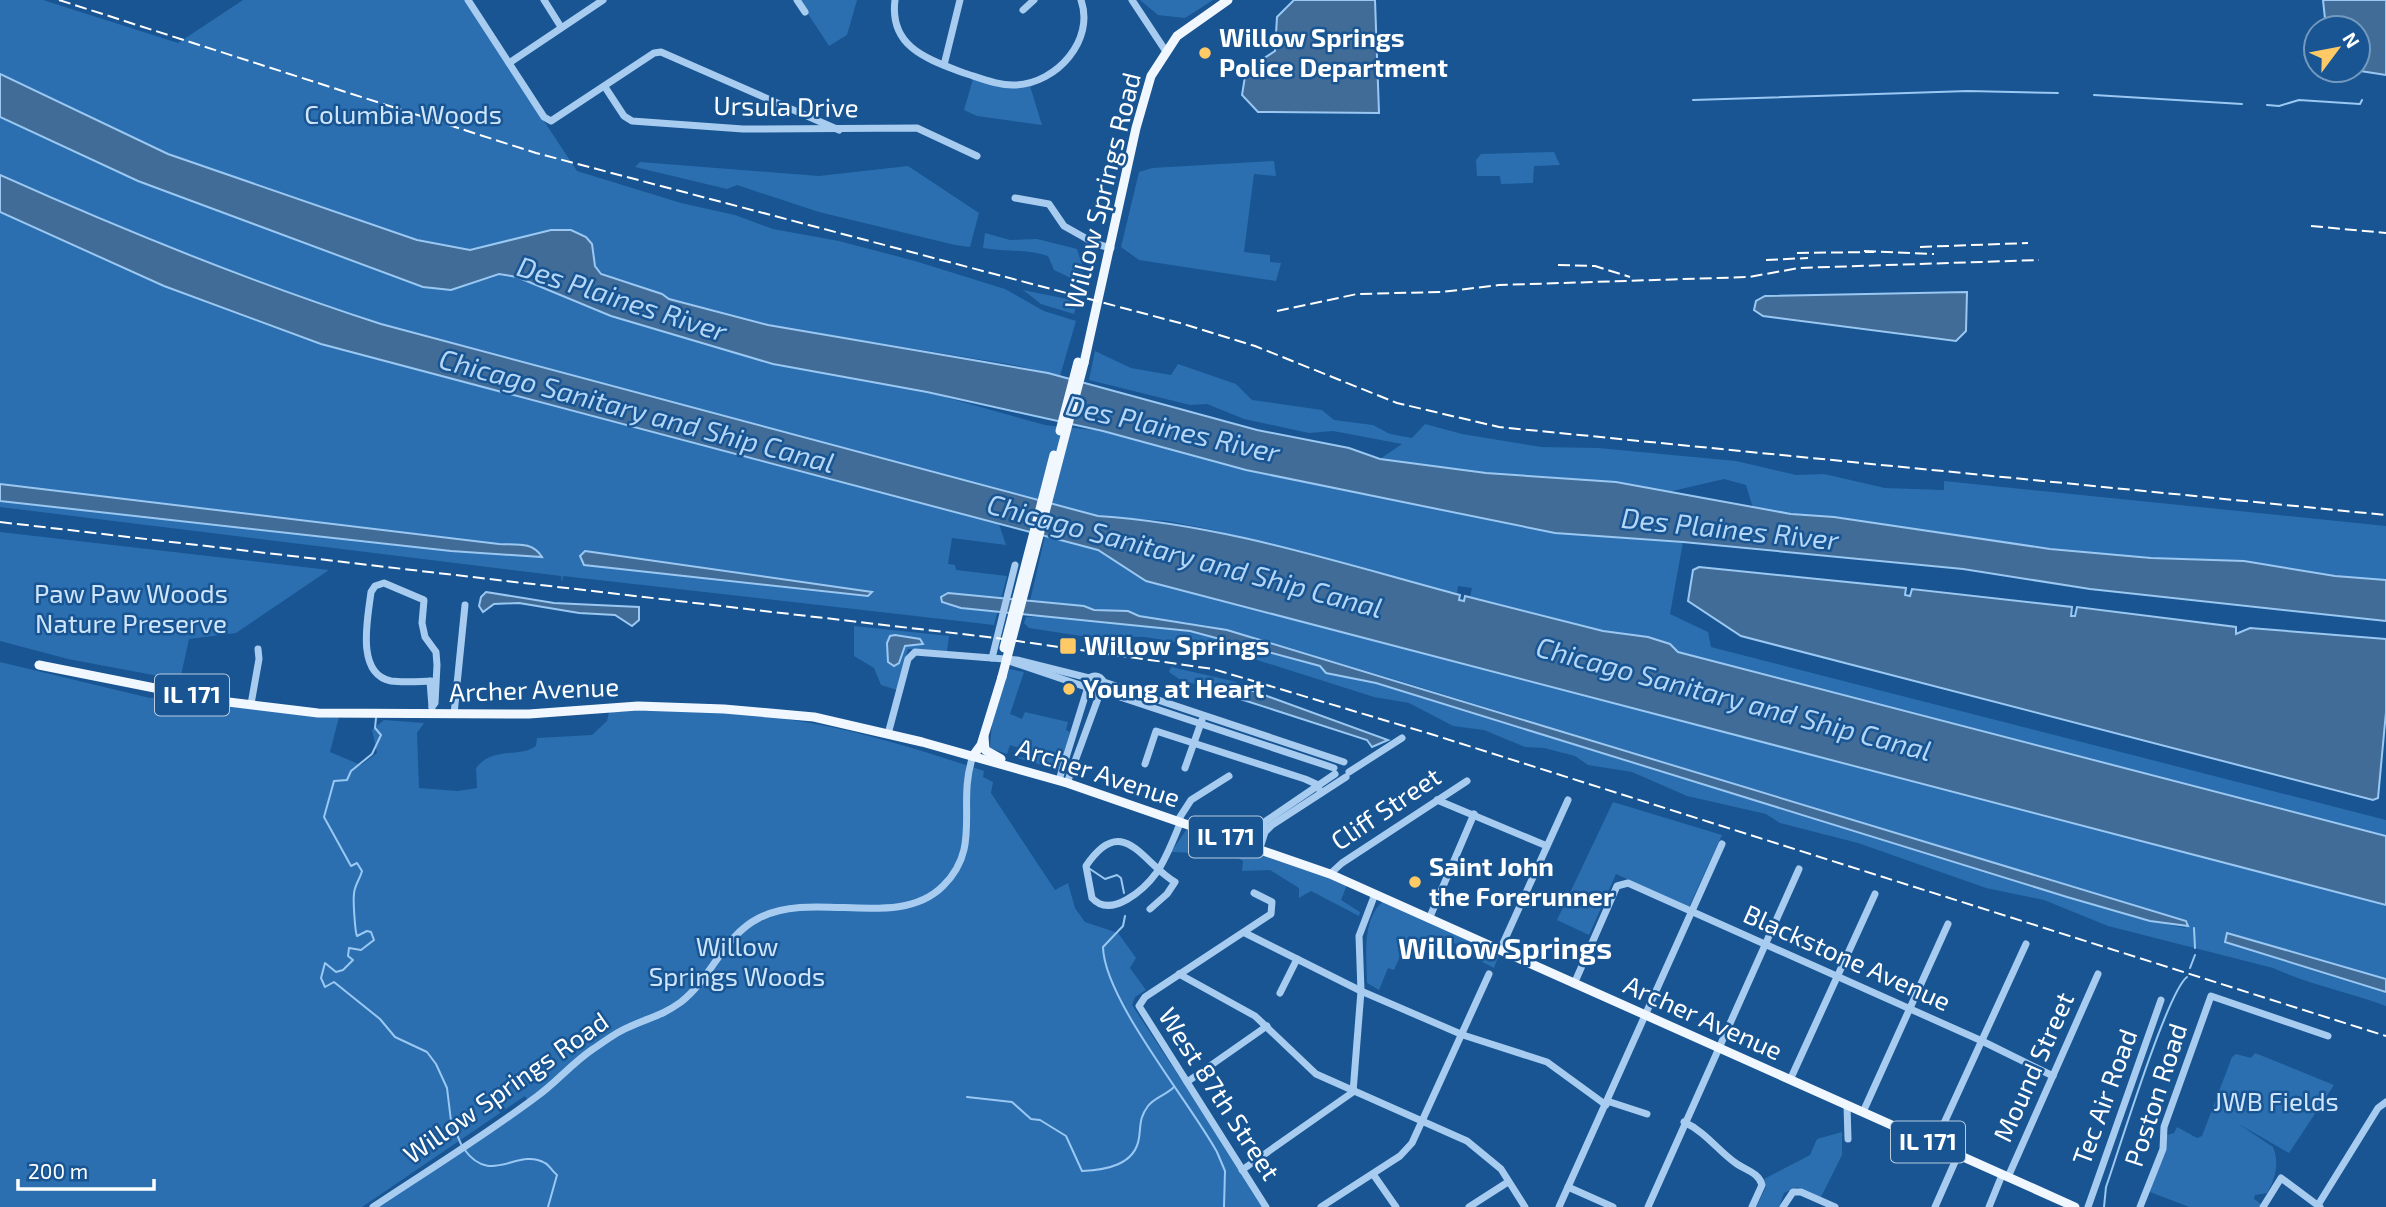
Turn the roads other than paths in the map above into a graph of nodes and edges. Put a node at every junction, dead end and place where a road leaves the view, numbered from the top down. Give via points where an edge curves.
1 (468, 0) edge
2 (544, 0) edge
3 (603, 0) edge
4 (797, 0) edge
5 (895, 0) edge
6 (960, 0) edge
7 (1034, 0) edge
8 (1081, 0) edge
9 (1132, 0) edge
10 (1228, 0) edge
11 (1023, 10) dead end
12 (805, 12) dead end
13 (561, 27) junction
14 (1165, 50) junction
15 (509, 63) junction
16 (944, 65) junction
17 (605, 88) junction
18 (839, 130) junction
19 (977, 156) dead end
20 (1015, 198) dead end
21 (1111, 248) junction
22 (1015, 565) dead end
23 (465, 604) dead end
24 (258, 649) dead end
25 (992, 658) junction
26 (1009, 661) junction
27 (39, 664) dead end
28 (1000, 676) junction
29 (1089, 678) junction
30 (433, 681) junction
31 (1086, 688) junction
32 (1102, 689) junction
33 (1082, 704) junction
34 (251, 705) junction
35 (1094, 709) junction
36 (433, 711) junction
37 (454, 714) junction
38 (1202, 719) junction
39 (888, 734) junction
40 (984, 736) junction
41 (1402, 738) dead end
42 (1194, 743) junction
43 (1066, 754) junction
44 (974, 756) junction
45 (1078, 757) junction
46 (1145, 764) dead end
47 (1013, 767) junction
48 (1185, 768) dead end
49 (1347, 769) junction
50 (1335, 771) junction
51 (1229, 776) dead end
52 (1063, 781) junction
53 (1466, 781) dead end
54 (1319, 790) junction
55 (1437, 800) junction
56 (1568, 800) dead end
57 (1474, 814) junction
58 (1180, 821) junction
59 (1722, 844) dead end
60 (1255, 846) junction
61 (1547, 846) junction
62 (1799, 869) dead end
63 (1157, 872) junction
64 (1330, 874) junction
65 (1254, 893) dead end
66 (1375, 894) junction
67 (1875, 894) dead end
68 (1150, 909) dead end
69 (1692, 911) junction
70 (1429, 919) junction
71 (1948, 925) dead end
72 (1245, 933) junction
73 (1765, 944) junction
74 (2026, 944) dead end
75 (1500, 950) junction
76 (1297, 959) junction
77 (1179, 974) junction
78 (1489, 974) dead end
79 (2098, 974) dead end
80 (1838, 976) junction
81 (1574, 984) junction
82 (1361, 991) junction
83 (1280, 993) dead end
84 (2161, 1000) dead end
85 (1909, 1009) junction
86 (1645, 1015) junction
87 (1267, 1026) junction
88 (1463, 1035) junction
89 (2328, 1036) dead end
90 (1982, 1041) junction
91 (1718, 1047) junction
92 (2053, 1076) junction
93 (1790, 1080) junction
94 (1187, 1082) junction
95 (1353, 1092) junction
96 (2386, 1102) edge
97 (1606, 1103) junction
98 (1847, 1105) junction
99 (1863, 1112) junction
100 (1647, 1114) dead end
101 (1423, 1122) junction
102 (1685, 1122) junction
103 (1847, 1139) dead end
104 (1934, 1145) junction
105 (1958, 1156) junction
106 (1242, 1170) junction
107 (1373, 1174) junction
108 (2005, 1176) junction
109 (1508, 1182) junction
110 (1568, 1187) junction
111 (2052, 1202) edge
112 (2319, 1206) edge
113 (373, 1207) edge
114 (1266, 1207) edge
115 (1321, 1207) edge
116 (1396, 1207) edge
117 (1469, 1207) edge
118 (1525, 1207) edge
119 (1559, 1207) edge
120 (1613, 1207) edge
121 (1648, 1207) edge
122 (1752, 1207) edge
123 (1783, 1207) edge
124 (1835, 1207) edge
125 (1935, 1207) edge
126 (1989, 1207) edge
127 (2075, 1207) edge
128 (2088, 1207) edge
129 (2140, 1207) edge
130 (2263, 1207) edge

1 - 15 street
2 - 13 street
3 - 13 street
4 - 12 street
5 - 16 street via 894,20 906,44 918,55
6 - 16 street
7 - 11 street
8 - 16 street via 1085,26 1076,50 1034,82 1004,85
9 - 14 street
10 - 14 main road, Willow Springs Road via 1182,32
13 - 15 street
14 - 21 main road, Willow Springs Road via 1143,102
15 - 17 street via 551,121
17 - 18 street, Ursula Drive via 624,116 638,122
17 - 18 street via 662,52
18 - 19 street, Ursula Drive via 917,128
20 - 21 street via 1049,204 1064,226
21 - 28 main road, Willow Springs Road, bridge
22 - 25 street
23 - 37 street
24 - 34 street
25 - 26 street
25 - 39 street via 913,653
26 - 29 street via 1043,664
26 - 31 street
27 - 34 main road, Archer Avenue / IL 171
28 - 40 main road, Willow Springs Road
28 - 44 main road, Willow Springs Road
29 - 31 street
29 - 32 street via 1098,676
30 - 30 street via 436,652 425,637 424,600 384,583 375,586 365,650 376,671 389,681
30 - 36 street
31 - 32 street via 1094,694
31 - 33 street
32 - 35 street
32 - 38 street
33 - 35 street
33 - 43 street
34 - 36 main road, Archer Avenue / IL 171 via 318,713
35 - 45 street
36 - 37 main road, Archer Avenue / IL 171
37 - 39 main road, Archer Avenue / IL 171 via 680,707 814,718
38 - 42 street
38 - 49 street
38 - 50 street
39 - 44 main road, Archer Avenue / IL 171
40 - 44 main road, Willow Springs Road
40 - 47 main road via 985,750
41 - 49 street
42 - 46 street via 1156,730
42 - 48 street
42 - 54 street via 1305,779
43 - 45 street
43 - 52 street
44 - 47 main road, Archer Avenue / IL 171
44 - 113 street, Willow Springs Road via 965,781 965,850 957,870 939,890 904,906 792,907 757,919 728,944 698,989 661,1017 628,1027 590,1051 535,1098
45 - 52 street
47 - 52 main road, Archer Avenue / IL 171
49 - 50 street
49 - 50 street
49 - 54 street
50 - 54 street
51 - 58 street via 1191,800
52 - 58 main road, Archer Avenue / IL 171
53 - 55 street, Cliff Street
54 - 60 street via 1266,821
55 - 57 street
55 - 64 street, Cliff Street
56 - 61 street
57 - 61 street
57 - 70 street
58 - 60 main road, Archer Avenue / IL 171
58 - 63 street
59 - 69 street
60 - 64 main road, Archer Avenue / IL 171
61 - 75 street
62 - 73 street
63 - 63 street via 1129,897 1110,906 1092,898 1085,870 1101,850 1121,842 1139,849
63 - 68 street via 1175,884
64 - 66 main road, Archer Avenue / IL 171
65 - 72 street via 1269,899 1273,910
66 - 70 main road, Archer Avenue / IL 171
66 - 82 street via 1359,936
67 - 80 street
69 - 73 street, Blackstone Avenue
69 - 81 street, Blackstone Avenue via 1622,883
69 - 86 street
70 - 75 main road, Archer Avenue / IL 171
71 - 85 street
72 - 76 street
72 - 77 street
73 - 80 street, Blackstone Avenue
73 - 91 street
74 - 90 street
75 - 81 main road, Archer Avenue / IL 171
76 - 82 street
76 - 83 street
77 - 87 street
77 - 94 street, West 87th Street via 1139,1004
78 - 88 street
79 - 92 street, Mound Street
80 - 85 street, Blackstone Avenue
80 - 93 street
81 - 86 main road, Archer Avenue / IL 171
82 - 88 street
82 - 95 street
84 - 128 street, Tec Air Road
85 - 90 street, Blackstone Avenue
85 - 99 street
86 - 91 main road, Archer Avenue / IL 171
86 - 97 street
87 - 94 street
87 - 95 street via 1315,1074
88 - 97 street via 1547,1062
88 - 101 street
89 - 129 street, Poston Road via 2211,996
90 - 92 street, Blackstone Avenue
90 - 104 street
91 - 93 main road, Archer Avenue / IL 171
91 - 102 street
92 - 108 street, Mound Street
93 - 98 main road, Archer Avenue / IL 171
94 - 106 street, West 87th Street
95 - 101 street
95 - 106 street
96 - 112 street
97 - 100 street
97 - 110 street
98 - 99 main road, Archer Avenue / IL 171
98 - 103 street
99 - 104 main road, Archer Avenue / IL 171
101 - 107 street via 1407,1150
101 - 109 street via 1467,1141 1493,1160
102 - 121 street
102 - 122 street via 1762,1181
104 - 105 main road, Archer Avenue / IL 171
105 - 108 main road, Archer Avenue / IL 171
105 - 125 street
106 - 114 street, West 87th Street
107 - 115 street
107 - 116 street
108 - 111 main road, Archer Avenue / IL 171
108 - 126 street, Mound Street
109 - 117 street
109 - 118 street
110 - 119 street
110 - 120 street
111 - 127 main road, Archer Avenue / IL 171
112 - 130 street via 2281,1178
123 - 124 street via 1793,1192

